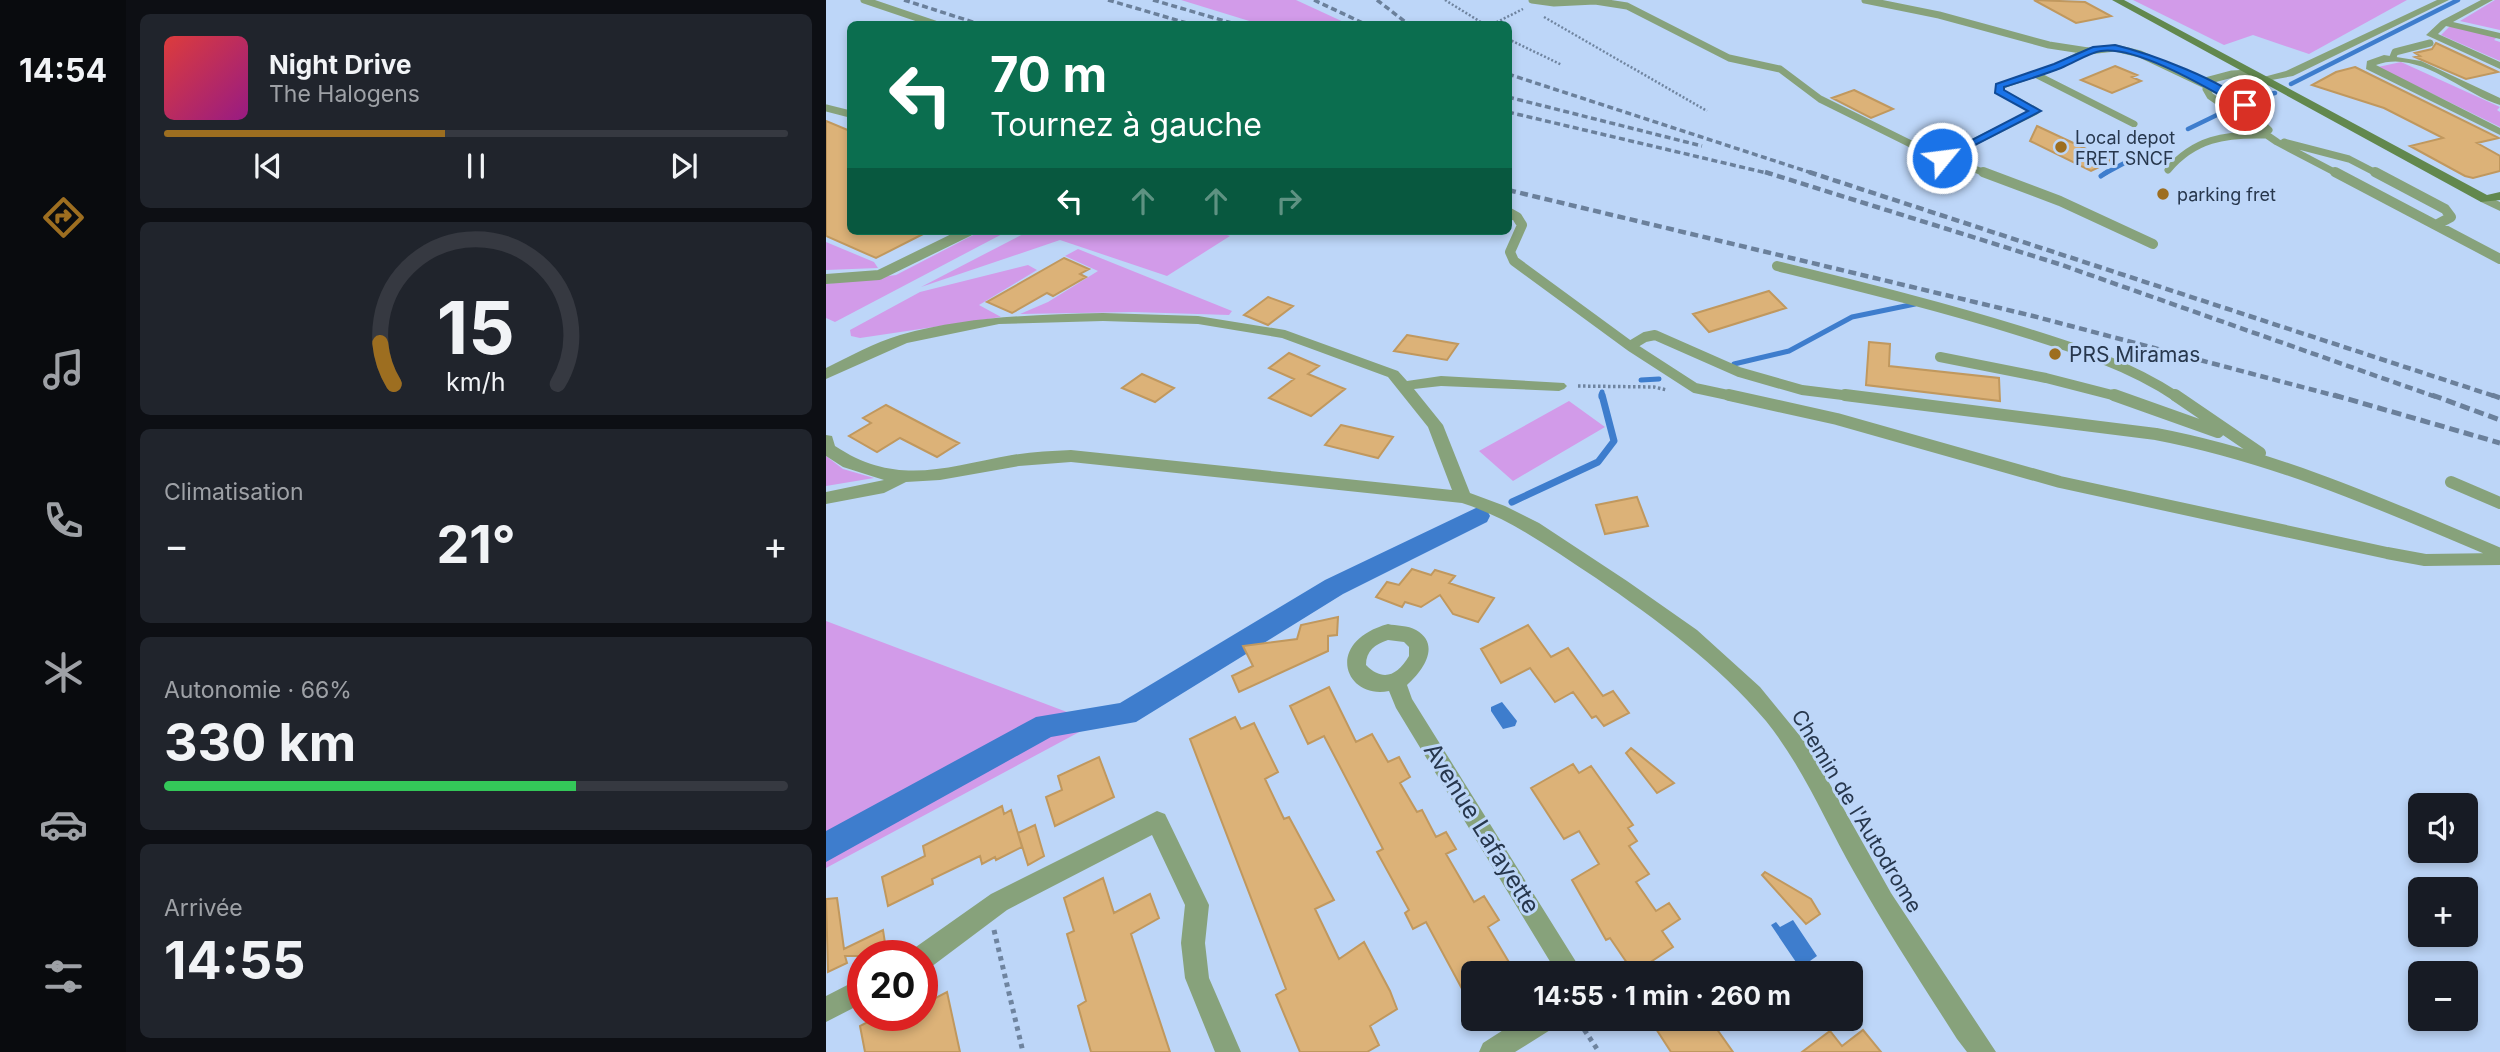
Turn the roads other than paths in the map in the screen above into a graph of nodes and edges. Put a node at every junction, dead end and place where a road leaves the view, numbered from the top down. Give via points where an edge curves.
1 (864, 0) edge
2 (1865, 0) edge
3 (2116, 0) edge
4 (2444, 0) edge
5 (2488, 0) edge
6 (1529, 3) edge
7 (926, 21) edge
8 (2444, 23) junction
9 (2500, 36) edge
10 (2430, 39) junction
11 (2088, 51) junction
12 (2393, 57) junction
13 (2500, 66) edge
14 (2249, 73) junction
15 (2035, 74) junction
16 (2261, 79) junction
17 (2206, 83) junction
18 (2500, 102) edge
19 (826, 108) edge
20 (2227, 110) joint
21 (847, 113) edge
22 (2134, 124) dead end
23 (2266, 132) junction
24 (2500, 132) edge
25 (2277, 142) junction
26 (1942, 158) junction
27 (2168, 170) dead end
28 (2446, 178) junction
29 (2500, 194) edge
30 (2484, 199) junction
31 (2500, 207) edge
32 (1512, 214) edge
33 (2435, 225) junction
34 (962, 235) edge
35 (2153, 244) dead end
36 (2500, 259) edge
37 (1777, 266) dead end
38 (826, 279) edge
39 (1630, 346) junction
40 (1940, 357) dead end
41 (826, 374) edge
42 (1404, 386) junction
43 (1559, 386) road end
44 (2234, 439) junction
45 (826, 440) edge
46 (2282, 466) junction
47 (905, 477) junction
48 (2451, 482) dead end
49 (1463, 497) junction
50 (826, 498) edge
51 (2500, 503) edge
52 (2500, 556) edge
53 (1395, 681) dead end
54 (938, 946) edge
55 (1564, 961) edge
56 (847, 998) edge
57 (826, 1010) edge
58 (1525, 1031) edge
59 (1228, 1052) edge
60 (1492, 1052) edge
61 (1983, 1052) edge

1 - 7 lane
2 - 11 lane
3 - 14 main road
4 - 16 street via 2289,74
5 - 8 street
6 - 26 lane via 1595,1 1628,6 1729,58 1780,69 1820,99
8 - 9 street
8 - 10 street
10 - 12 lane via 2400,49
10 - 13 street
11 - 15 lane
11 - 17 lane via 2105,47 2128,50
12 - 18 street via 2414,62
12 - 24 street via 2376,59 2370,67
14 - 16 main road
14 - 17 lane
15 - 22 lane
15 - 26 lane via 1997,89 2036,109 2035,113
16 - 28 main road
17 - 20 lane via 2206,92
17 - 23 lane via 2245,105
19 - 21 lane
20 - 23 lane
23 - 25 lane
23 - 27 lane via 2218,136 2196,144 2179,155
25 - 33 lane
25 - 33 lane via 2349,159 2383,175 2445,209 2451,217
26 - 35 lane via 2060,201
28 - 29 main road
28 - 30 main road
29 - 30 main road
30 - 31 street
32 - 39 lane via 1522,225 1510,252 1514,261
33 - 36 lane
34 - 38 lane via 879,275
37 - 44 lane via 2088,352 2166,389
39 - 46 lane via 1655,335 1739,372 1802,390 2179,438
39 - 52 lane via 1695,388 1837,419 2060,482 2425,560
40 - 44 lane via 2109,393
41 - 42 street via 903,339 999,320 1103,317 1198,320 1285,334 1393,374
42 - 43 street via 1441,382
42 - 49 street via 1435,425
44 - 46 lane
45 - 47 street via 827,449 845,463 879,475
46 - 52 lane
47 - 49 street, Chemin de l'Autodrome via 1071,456
47 - 50 street via 884,487
48 - 51 lane
49 - 61 street, Chemin de l'Autodrome via 1545,535 1656,609 1722,660 1774,715 1817,781 1871,882
53 - 55 street, Avenue Lafayette via 1403,702
54 - 59 street via 989,909 1157,821 1197,905 1192,943 1197,978
56 - 57 street
58 - 60 street

